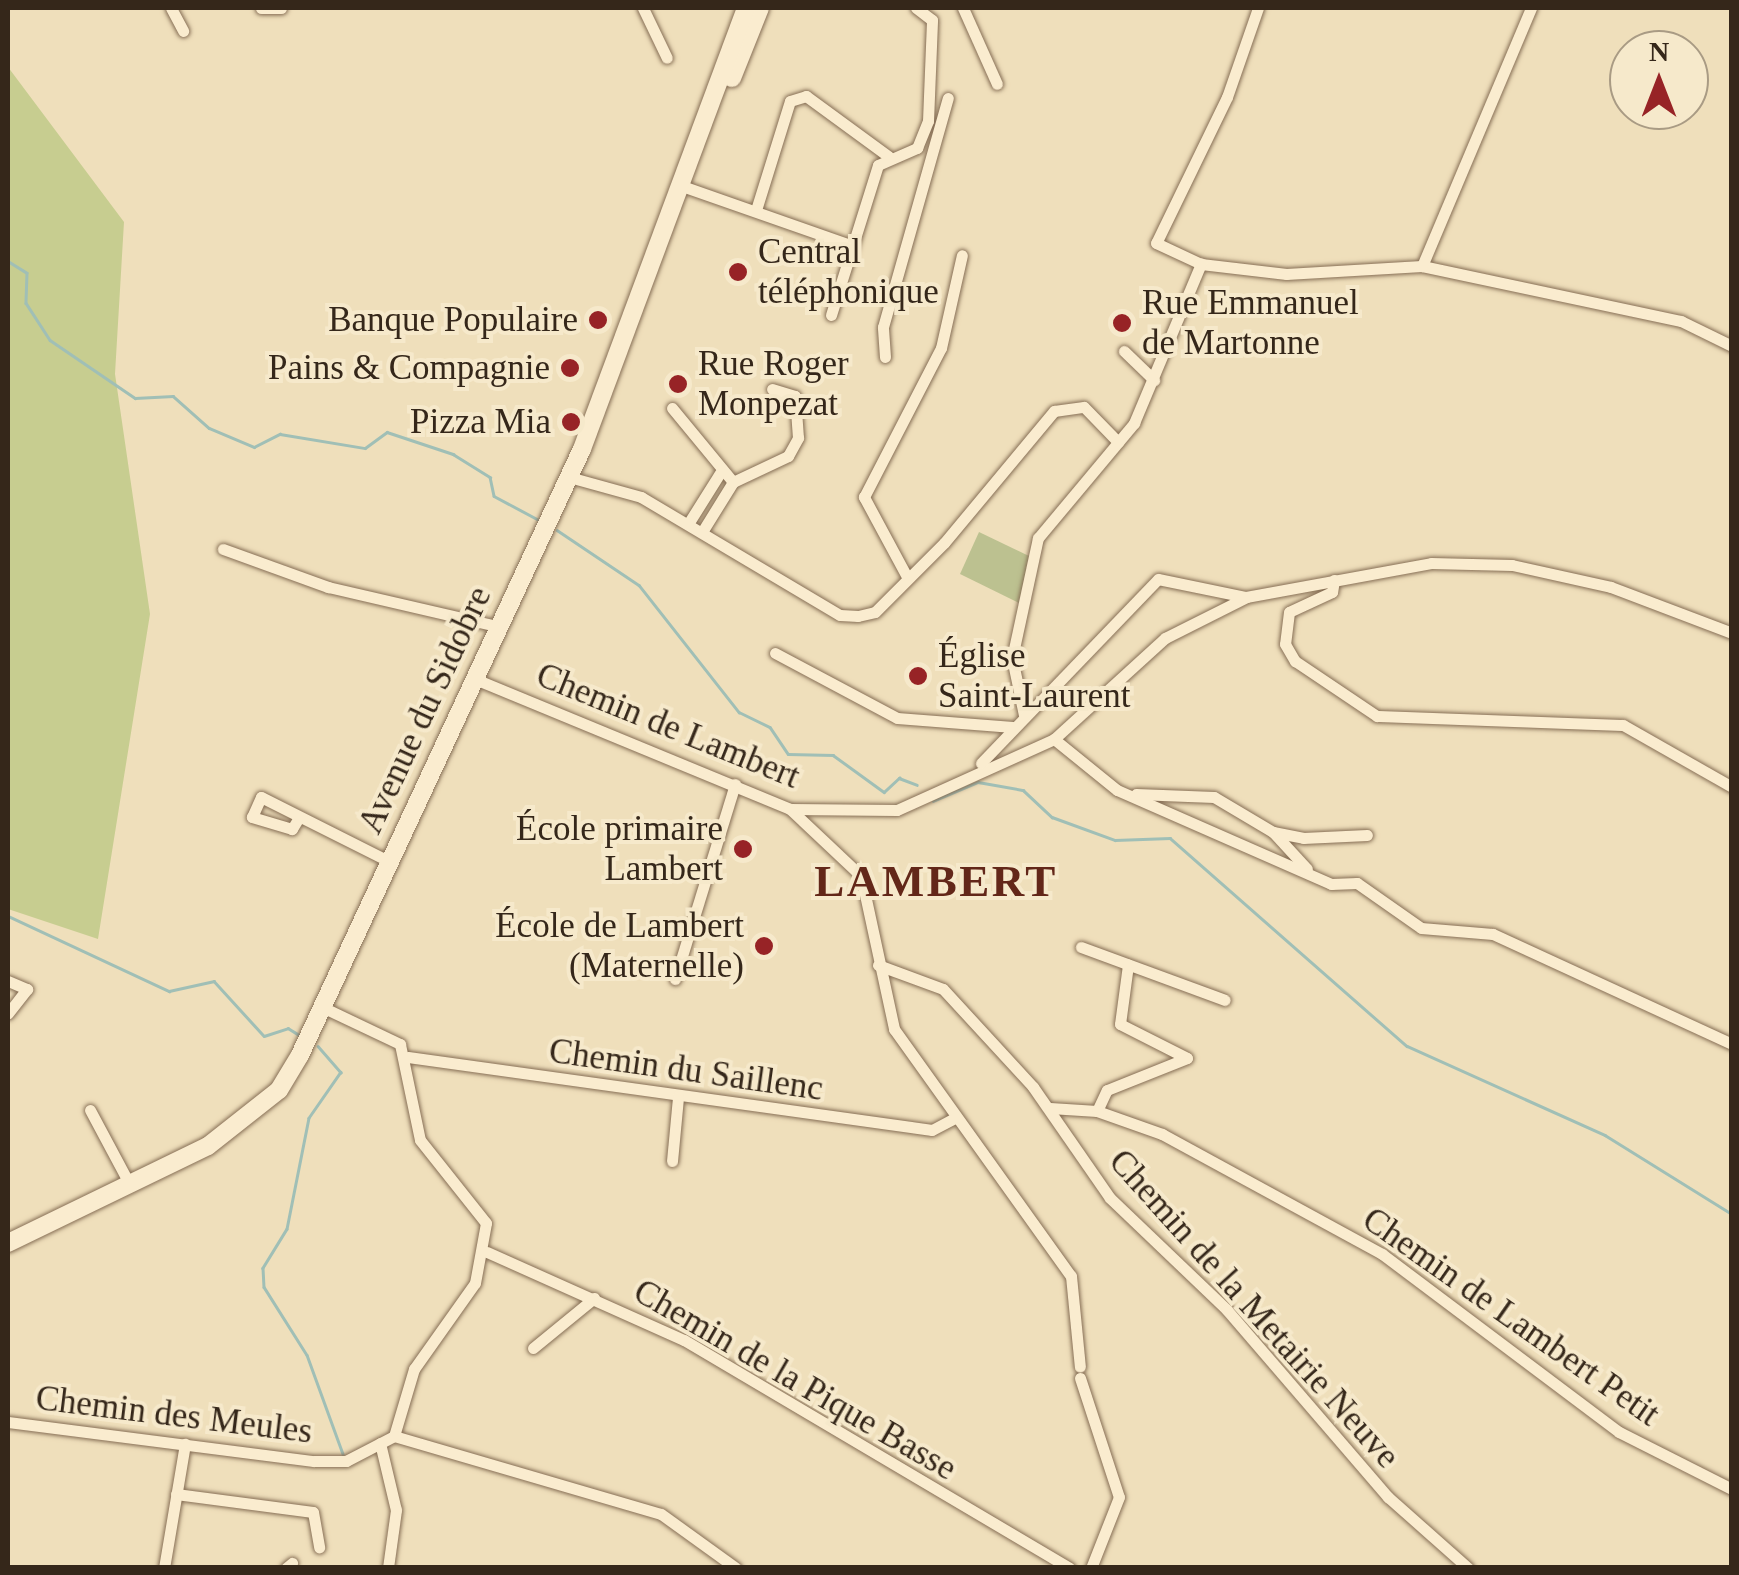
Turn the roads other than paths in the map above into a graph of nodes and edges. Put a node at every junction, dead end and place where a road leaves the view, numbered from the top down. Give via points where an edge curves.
1 (171, 8) edge
2 (262, 8) edge
3 (281, 8) edge
4 (643, 8) edge
5 (746, 8) edge
6 (760, 8) edge
7 (916, 8) edge
8 (963, 8) edge
9 (1258, 8) edge
10 (1531, 8) edge
11 (183, 31) dead end
12 (667, 58) dead end
13 (998, 84) dead end
14 (948, 98) dead end
15 (917, 148) junction
16 (888, 156) junction
17 (932, 162) junction
18 (682, 186) junction
19 (756, 210) junction
20 (854, 246) junction
21 (962, 255) dead end
22 (1201, 264) junction
23 (1422, 266) junction
24 (831, 315) dead end
25 (1732, 346) edge
26 (1124, 351) dead end
27 (885, 357) dead end
28 (1154, 380) junction
29 (772, 389) dead end
30 (672, 408) dead end
31 (1118, 442) junction
32 (720, 473) junction
33 (569, 477) junction
34 (733, 482) junction
35 (688, 524) junction
36 (702, 532) junction
37 (223, 549) dead end
38 (906, 574) junction
39 (1334, 580) junction
40 (1246, 597) junction
41 (501, 627) junction
42 (1732, 634) edge
43 (775, 653) dead end
44 (475, 679) junction
45 (1024, 715) junction
46 (1013, 727) junction
47 (1054, 739) junction
48 (975, 770) junction
49 (735, 784) junction
50 (1732, 788) edge
51 (1132, 794) junction
52 (790, 809) junction
53 (298, 819) dead end
54 (1273, 832) junction
55 (1367, 835) dead end
56 (390, 862) junction
57 (1318, 879) junction
58 (1080, 947) dead end
59 (878, 964) junction
60 (1128, 965) junction
61 (675, 980) dead end
62 (8, 981) edge
63 (1225, 1000) dead end
64 (322, 1007) junction
65 (8, 1013) edge
66 (1732, 1044) edge
67 (408, 1057) junction
68 (678, 1096) junction
69 (1050, 1108) junction
70 (90, 1110) dead end
71 (1097, 1111) junction
72 (955, 1118) junction
73 (672, 1161) dead end
74 (130, 1186) junction
75 (8, 1243) edge
76 (487, 1252) junction
77 (594, 1298) junction
78 (534, 1348) dead end
79 (8, 1422) edge
80 (394, 1436) junction
81 (380, 1443) junction
82 (185, 1444) junction
83 (1732, 1490) edge
84 (176, 1494) junction
85 (319, 1547) dead end
86 (164, 1568) edge
87 (388, 1568) edge
88 (736, 1568) edge
89 (1070, 1568) edge
90 (1091, 1568) edge
91 (1468, 1568) edge

1 - 11 street
2 - 3 street
4 - 12 street
5 - 18 main road, Avenue du Sidobre
6 - 18 main road, Avenue du Sidobre
7 - 15 street via 932,20 928,121
8 - 13 street
9 - 22 street via 1227,98 1156,243
10 - 23 street
14 - 17 street
15 - 16 street
15 - 17 street
16 - 19 street via 806,96 790,102
16 - 20 street
17 - 27 street via 883,327
18 - 19 street
18 - 33 main road, Avenue du Sidobre
19 - 20 street
20 - 24 street
21 - 38 street via 941,348 864,497
22 - 23 street via 1315,276
22 - 28 street
23 - 25 street via 1681,321
26 - 28 street
28 - 31 street
29 - 34 street via 795,396 798,438 788,456
30 - 32 street
31 - 38 street via 1084,408 1054,411
31 - 45 street via 1038,538 1012,658
32 - 34 street
32 - 35 street
33 - 35 street via 641,497
33 - 41 main road, Avenue du Sidobre
34 - 36 street
35 - 36 street
36 - 38 street via 840,614 875,612
37 - 41 street via 328,587
39 - 40 street
39 - 42 street via 1451,560 1512,565 1611,586
39 - 50 street via 1332,592 1289,612 1285,644 1295,661 1377,716 1622,725
40 - 45 street via 1158,579
40 - 47 street via 1166,638
41 - 44 main road, Avenue du Sidobre
43 - 46 street via 896,718
44 - 49 street, Chemin de Lambert
44 - 56 main road, Avenue du Sidobre
45 - 46 street
46 - 48 street
47 - 48 street, Chemin de Lambert
47 - 51 street
48 - 52 street, Chemin de Lambert via 897,810
49 - 52 street, Chemin de Lambert
49 - 61 street
51 - 54 street via 1214,797
51 - 57 street
52 - 59 street via 861,876
53 - 56 street
54 - 55 street
54 - 57 street
56 - 64 main road, Avenue du Sidobre
57 - 66 street via 1357,883 1421,928 1493,934
58 - 60 street
59 - 69 street, Chemin de la Metairie Neuve via 943,989
59 - 72 street via 894,1029
60 - 63 street
60 - 71 street via 1120,1024 1186,1058 1108,1090
62 - 65 street via 27,989
64 - 67 street via 390,1034
64 - 74 main road, Avenue du Sidobre via 279,1090 249,1119
67 - 68 street, Chemin du Saillenc
67 - 76 street via 420,1140 472,1194
68 - 72 street, Chemin du Saillenc via 932,1130
68 - 73 street
69 - 71 street, Chemin de Lambert Petit
69 - 91 street, Chemin de la Metairie Neuve via 1110,1198 1227,1310 1388,1497
70 - 74 street
71 - 83 street, Chemin de Lambert Petit via 1162,1134 1382,1254 1619,1432
72 - 90 street via 1071,1276 1080,1372 1119,1498
74 - 75 main road, Avenue du Sidobre
76 - 77 street, Chemin de la Pique Basse
76 - 80 street via 414,1369
77 - 78 street
77 - 89 street, Chemin de la Pique Basse via 684,1340
79 - 82 street, Chemin des Meules
80 - 81 street, Chemin des Meules
80 - 88 street via 661,1514
81 - 82 street, Chemin des Meules via 346,1462
81 - 87 street via 396,1510
82 - 84 street
84 - 85 street via 313,1512
84 - 86 street

